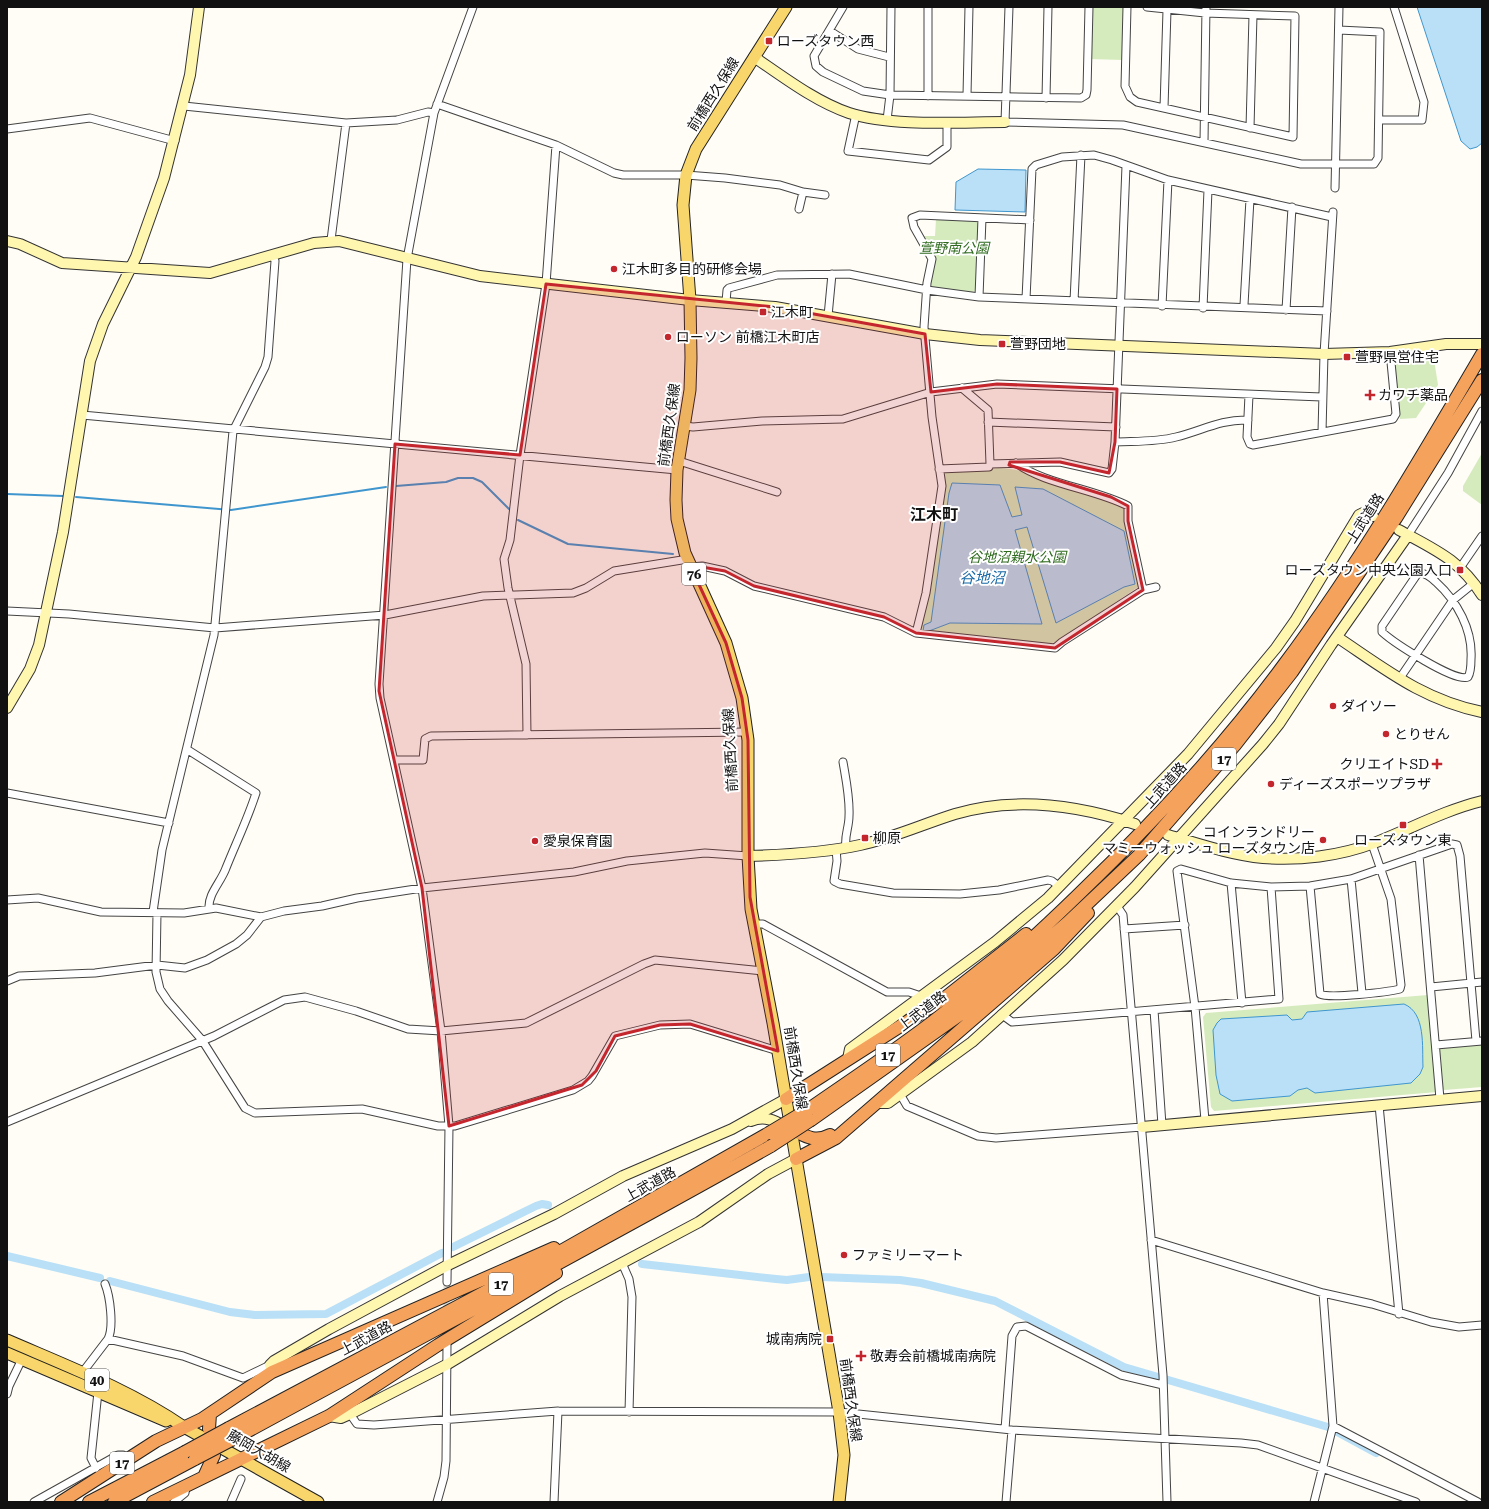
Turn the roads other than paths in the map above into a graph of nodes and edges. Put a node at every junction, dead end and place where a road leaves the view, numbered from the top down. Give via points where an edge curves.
1 (199, 7) edge
2 (473, 7) edge
3 (786, 7) edge
4 (843, 7) edge
5 (891, 7) edge
6 (928, 7) edge
7 (969, 7) edge
8 (1009, 7) edge
9 (1048, 7) edge
10 (1089, 7) edge
11 (1127, 7) edge
12 (1147, 7) edge
13 (1339, 7) edge
14 (1394, 7) edge
15 (1167, 10) junction
16 (1206, 10) edge
17 (1253, 15) junction
18 (830, 30) junction
19 (1339, 30) junction
20 (754, 57) junction
21 (890, 57) junction
22 (890, 95) junction
23 (967, 95) junction
24 (928, 96) junction
25 (1007, 97) junction
26 (1046, 98) junction
27 (437, 104) junction
28 (184, 106) junction
29 (1164, 108) junction
30 (434, 113) junction
31 (856, 114) junction
32 (1204, 117) junction
33 (887, 120) junction
34 (1379, 120) junction
35 (948, 122) junction
36 (1004, 122) junction
37 (346, 123) junction
38 (1250, 128) junction
39 (7, 129) edge
40 (175, 141) junction
41 (1204, 142) junction
42 (556, 145) junction
43 (1081, 155) junction
44 (1335, 165) junction
45 (1126, 166) junction
46 (686, 174) junction
47 (1168, 180) junction
48 (1335, 188) dead end
49 (1208, 190) junction
50 (803, 192) junction
51 (825, 195) dead end
52 (1250, 199) junction
53 (1292, 207) junction
54 (799, 209) dead end
55 (982, 218) junction
56 (1030, 220) junction
57 (331, 240) junction
58 (7, 241) edge
59 (273, 256) junction
60 (407, 259) junction
61 (131, 267) junction
62 (832, 274) junction
63 (546, 284) junction
64 (927, 290) junction
65 (979, 297) junction
66 (1026, 299) junction
67 (690, 300) junction
68 (1074, 301) junction
69 (726, 302) junction
70 (1121, 304) junction
71 (1162, 306) junction
72 (1244, 306) dead end
73 (1203, 308) junction
74 (1286, 310) junction
75 (1327, 311) junction
76 (828, 316) junction
77 (925, 334) junction
78 (1482, 344) edge
79 (1119, 346) junction
80 (1390, 352) junction
81 (1324, 354) junction
82 (1482, 354) edge
83 (1482, 380) edge
84 (962, 388) junction
85 (1117, 389) junction
86 (931, 392) junction
87 (1249, 395) junction
88 (1322, 397) junction
89 (1482, 411) edge
90 (82, 415) junction
91 (1248, 420) junction
92 (988, 422) junction
93 (685, 426) junction
94 (1116, 427) junction
95 (233, 430) junction
96 (1322, 432) junction
97 (1115, 442) junction
98 (395, 444) junction
99 (520, 456) junction
100 (1015, 462) junction
101 (990, 464) junction
102 (678, 466) junction
103 (939, 469) junction
104 (777, 492) dead end
105 (1372, 516) dead end
106 (1404, 532) junction
107 (1482, 536) edge
108 (689, 563) junction
109 (1460, 568) junction
110 (1474, 584) junction
111 (1156, 587) dead end
112 (1143, 590) junction
113 (510, 594) junction
114 (1482, 595) edge
115 (1453, 600) junction
116 (7, 611) edge
117 (47, 612) junction
118 (385, 615) junction
119 (215, 628) junction
120 (916, 633) junction
121 (1337, 637) junction
122 (1416, 655) junction
123 (1400, 678) junction
124 (7, 708) edge
125 (1482, 712) edge
126 (747, 732) junction
127 (527, 735) junction
128 (188, 750) junction
129 (395, 760) junction
130 (842, 762) dead end
131 (7, 792) edge
132 (1482, 801) edge
133 (1122, 820) junction
134 (169, 823) junction
135 (1135, 824) dead end
136 (1168, 835) dead end
137 (1179, 838) junction
138 (1372, 844) junction
139 (841, 848) junction
140 (1139, 855) junction
141 (1419, 855) junction
142 (748, 856) junction
143 (1119, 856) junction
144 (1380, 870) junction
145 (1351, 879) junction
146 (1231, 883) junction
147 (1310, 886) junction
148 (1060, 887) junction
149 (1271, 887) junction
150 (422, 888) junction
151 (7, 900) edge
152 (1117, 906) junction
153 (209, 908) junction
154 (155, 912) junction
155 (261, 917) junction
156 (754, 924) junction
157 (1185, 925) junction
158 (1124, 929) junction
159 (158, 965) junction
160 (763, 971) junction
161 (7, 981) edge
162 (1482, 982) edge
163 (1470, 984) junction
164 (1431, 988) junction
165 (1362, 993) junction
166 (921, 996) junction
167 (1242, 1003) junction
168 (1195, 1007) junction
169 (1154, 1010) junction
170 (1132, 1012) junction
171 (1001, 1014) junction
172 (440, 1031) junction
173 (202, 1040) junction
174 (1479, 1041) edge
175 (1436, 1045) junction
176 (778, 1051) junction
177 (848, 1059) junction
178 (900, 1094) junction
179 (1482, 1096) edge
180 (786, 1099) junction
181 (1440, 1099) junction
182 (876, 1103) junction
183 (1379, 1105) junction
184 (810, 1115) junction
185 (1205, 1120) junction
186 (7, 1122) edge
187 (1162, 1125) junction
188 (449, 1126) junction
189 (849, 1126) junction
190 (1142, 1127) junction
191 (732, 1129) junction
192 (790, 1129) junction
193 (770, 1140) junction
194 (796, 1159) junction
195 (621, 1230) junction
196 (596, 1231) junction
197 (1151, 1240) junction
198 (622, 1263) junction
199 (448, 1265) junction
200 (447, 1282) tunnel mouth
201 (105, 1284) dead end
202 (1323, 1293) junction
203 (1399, 1314) junction
204 (1482, 1325) edge
205 (108, 1339) junction
206 (7, 1340) edge
207 (447, 1345) tunnel mouth
208 (7, 1353) edge
209 (22, 1359) junction
210 (446, 1365) junction
211 (271, 1368) junction
212 (82, 1373) junction
213 (1163, 1385) junction
214 (98, 1392) junction
215 (7, 1394) edge
216 (558, 1411) junction
217 (629, 1412) junction
218 (839, 1412) junction
219 (210, 1414) junction
220 (350, 1414) junction
221 (329, 1416) junction
222 (446, 1420) junction
223 (1333, 1426) junction
224 (184, 1427) junction
225 (1008, 1429) junction
226 (1165, 1439) junction
227 (214, 1443) junction
228 (190, 1456) junction
229 (243, 1458) junction
230 (128, 1460) junction
231 (96, 1468) junction
232 (1323, 1469) junction
233 (204, 1477) junction
234 (241, 1479) dead end
235 (186, 1487) junction
236 (34, 1502) edge
237 (61, 1502) edge
238 (89, 1502) edge
239 (114, 1502) edge
240 (153, 1502) edge
241 (174, 1502) edge
242 (232, 1502) edge
243 (318, 1502) edge
244 (437, 1502) edge
245 (554, 1502) edge
246 (838, 1502) edge
247 (1006, 1502) edge
248 (1167, 1502) edge
249 (1314, 1502) edge
250 (1416, 1502) edge
251 (1478, 1502) edge

1 - 28 street
2 - 27 street
3 - 20 main road, 前橋西久保線 / 76
4 - 18 street
5 - 21 street
6 - 24 street
7 - 23 street
8 - 25 street
9 - 26 street
10 - 26 street via 1086,95 1080,98
11 - 29 street via 1127,92 1137,102
12 - 15 street
13 - 19 street
14 - 34 street via 1424,102 1422,120
15 - 16 street
15 - 29 street
16 - 17 street
16 - 32 street
17 - 38 street
17 - 38 street via 1295,16 1293,137
18 - 21 street via 858,49
18 - 22 street via 814,56 816,66 823,72 863,91
19 - 34 street via 1380,32
19 - 44 street
20 - 31 street via 804,91
20 - 46 main road, 前橋西久保線 / 76 via 696,149
21 - 22 street
22 - 24 street
22 - 33 street
23 - 24 street
23 - 25 street
25 - 26 street
25 - 36 street
27 - 30 street
27 - 42 street
28 - 37 street
28 - 40 street
29 - 32 street
30 - 37 street via 428,112 397,120
30 - 60 street
31 - 33 street
31 - 35 street via 848,151 929,160 947,147
32 - 38 street
32 - 41 street
33 - 35 street
34 - 44 street via 1378,158 1374,164
35 - 36 street
36 - 41 street via 1123,125
37 - 57 street
39 - 40 street via 90,118
40 - 61 street via 153,212
41 - 44 street via 1301,164
42 - 46 street via 614,173
42 - 63 street
43 - 45 street via 1094,155
43 - 56 street via 1062,157 1036,165 1032,169
43 - 68 street
44 - 48 street
45 - 47 street
45 - 70 street
46 - 50 street via 780,185
46 - 67 main road, 前橋西久保線 / 76 via 683,205
47 - 49 street
47 - 71 street
49 - 52 street
49 - 73 street
50 - 51 street
50 - 54 street
52 - 53 street
52 - 72 street
53 - 74 street
53 - 75 street via 1332,214
55 - 56 street
55 - 64 street via 920,215 912,218 914,227 932,258
55 - 65 street
56 - 66 street
57 - 59 street
57 - 60 street via 348,242
58 - 61 street via 20,244 62,263
59 - 61 street via 214,273
59 - 95 street via 275,261 267,362
60 - 63 street via 480,276
60 - 98 street
61 - 90 street via 93,351
62 - 64 street via 865,276
62 - 69 street via 777,276 754,280 729,288
62 - 76 street
63 - 67 street
63 - 99 street
64 - 65 street
64 - 77 street
65 - 66 street
66 - 68 street
67 - 69 street
67 - 93 main road, 前橋西久保線 / 76 via 692,358
68 - 70 street
69 - 76 street
70 - 71 street
70 - 79 street
71 - 73 street
73 - 74 street
74 - 75 street
75 - 81 street
76 - 77 street
77 - 79 street via 980,340
77 - 86 street
78 - 80 street via 1446,344
79 - 81 street
79 - 85 street
80 - 81 street
80 - 96 street via 1396,414 1393,419
81 - 88 street
82 - 143 highway, 上武道路 / 17 via 1386,513 1338,588 1283,666 1227,738
83 - 140 highway, 上武道路 / 17 via 1396,518 1292,672 1235,746
84 - 85 street via 996,384
84 - 86 street
84 - 92 street via 988,410
85 - 87 street
85 - 94 street
86 - 93 street via 843,419
86 - 103 street via 932,424
87 - 88 street
87 - 91 street
88 - 96 street
89 - 106 street via 1448,473
90 - 95 street
90 - 117 street
91 - 96 street via 1247,437 1253,445
91 - 97 street via 1212,424 1177,437
92 - 94 street
92 - 101 street
93 - 102 main road, 前橋西久保線 / 76
94 - 97 street
95 - 98 street
95 - 119 street
97 - 100 street via 1112,469 1109,473 1060,462
98 - 99 street
98 - 118 street
99 - 102 street
99 - 113 street via 510,540 504,559
100 - 101 street
100 - 112 street via 1046,477 1111,497 1128,506 1128,521
101 - 103 street via 989,467
102 - 104 street
102 - 108 main road, 前橋西久保線 / 76 via 677,519
103 - 120 street via 942,486 926,593
105 - 133 street via 1363,513 1359,515 1276,648 1188,754
106 - 109 street via 1442,553
106 - 121 street
107 - 109 street
108 - 113 street via 614,571 573,593
108 - 120 street via 725,571 754,586 884,617
108 - 126 main road, 前橋西久保線 / 76 via 731,658 742,698
109 - 110 street
110 - 114 street
110 - 115 street
111 - 112 street
112 - 120 street via 1055,648
113 - 118 street via 476,597
113 - 127 street via 526,670
115 - 122 street
115 - 122 street via 1468,632 1471,654 1469,675 1465,679 1459,678
115 - 122 street via 1442,587 1425,574 1416,575 1382,626 1382,632
116 - 117 street
117 - 119 street
117 - 124 street via 30,669
118 - 119 street
118 - 129 street via 379,691
119 - 128 street
121 - 123 street
121 - 137 street via 1279,724
122 - 123 street
123 - 125 street via 1418,691 1437,699
126 - 127 street
126 - 142 main road, 前橋西久保線 / 76
127 - 129 street via 431,736 425,739 423,760
128 - 134 street
128 - 153 street via 256,793 226,870 212,895
129 - 150 street
130 - 139 street via 849,809 848,826
131 - 134 street
132 - 138 street
133 - 135 street
133 - 139 street via 1064,806 1001,806 956,814 892,837
133 - 148 street
134 - 154 street via 162,850
136 - 137 street
137 - 138 street via 1216,849 1263,858 1322,856
137 - 152 street
138 - 144 street
139 - 142 street
139 - 148 street via 834,881 840,884 887,892 960,894 999,890 1048,880
140 - 182 highway via 1106,895 1054,949
140 - 184 highway, 上武道路 / 17 via 1067,923 968,1009
141 - 144 street
141 - 163 street via 1452,844 1457,845
141 - 164 street
142 - 150 street via 715,853 666,856 574,872
142 - 156 main road, 前橋西久保線 / 76
143 - 177 highway via 946,998
143 - 184 highway, 上武道路 / 17 via 1038,933 965,997
144 - 145 street
144 - 165 street via 1394,915 1401,985 1400,989 1396,990
145 - 147 street
145 - 165 street
146 - 149 street
146 - 157 street via 1179,869
146 - 167 street
147 - 149 street
147 - 165 street via 1320,994 1324,996
148 - 166 street via 995,942
149 - 167 street via 1280,996 1275,1001
150 - 155 street
150 - 172 street
151 - 154 street via 38,898 101,912
152 - 158 street via 1123,915
152 - 171 street via 1063,960
153 - 154 street via 188,913
153 - 155 street
154 - 159 street
155 - 159 street via 248,935 207,960 185,968
156 - 160 main road, 前橋西久保線 / 76
156 - 166 street via 763,924 887,992 908,992
157 - 158 street
157 - 168 street
158 - 170 street
159 - 161 street via 95,973 19,976
159 - 173 street via 156,972 160,989
160 - 172 street via 655,960 526,1023
160 - 176 main road, 前橋西久保線 / 76
162 - 163 street
163 - 164 street
163 - 174 street
164 - 175 street
166 - 177 street via 850,1049
167 - 168 street
168 - 169 street
168 - 185 street
169 - 170 street
169 - 187 street
170 - 171 street via 1012,1022
170 - 190 street
171 - 178 street via 972,1042
172 - 173 street via 408,1029 356,1011 305,998 284,1000
172 - 188 street
173 - 186 street
173 - 188 street via 245,1108 255,1113 362,1109 438,1126
174 - 175 street
175 - 181 street
176 - 180 main road, 前橋西久保線 / 76
176 - 188 street via 690,1024 640,1029 615,1036 592,1076 573,1090
177 - 180 highway
178 - 182 street via 888,1103
178 - 190 street via 908,1106 978,1136 996,1138
179 - 181 street
180 - 191 street
180 - 192 main road, 前橋西久保線 / 76
181 - 183 street
182 - 189 highway
183 - 185 street
183 - 203 street
184 - 193 highway, 上武道路 / 17, bridge
185 - 187 street
187 - 190 street
188 - 199 street
189 - 192 highway via 818,1140 808,1139
189 - 194 highway via 836,1138
190 - 197 street
191 - 192 street via 761,1118
191 - 199 street via 623,1176 554,1214
192 - 194 main road, 前橋西久保線 / 76
193 - 195 highway, 上武道路 / 17
193 - 196 highway, 上武道路 / 17
194 - 198 street via 768,1174 699,1222
194 - 218 main road, 前橋西久保線 / 76
195 - 221 highway, 17 via 603,1244 438,1345
195 - 228 highway, 上武道路 / 17, bridge via 240,1436
196 - 211 highway, 17
196 - 228 highway, 上武道路 / 17, bridge via 229,1428
197 - 202 street
197 - 213 street
198 - 210 street via 537,1309
198 - 217 street via 629,1278 632,1297
199 - 200 street
199 - 211 street via 328,1329
201 - 205 street via 111,1324
202 - 203 street via 1372,1304
202 - 223 street
203 - 204 street via 1459,1327
205 - 211 street via 184,1356 243,1378
205 - 212 street
206 - 212 main road, 藤岡大胡線 / 40
207 - 210 street
208 - 209 main road, 藤岡大胡線 / 40
209 - 214 main road, 藤岡大胡線 / 40
209 - 215 street
210 - 220 street
210 - 222 street
211 - 219 highway, 17
212 - 224 main road, 藤岡大胡線 / 40 via 165,1414
213 - 225 street via 1121,1374 1026,1326 1017,1327 1012,1336
213 - 226 street
214 - 224 main road, 藤岡大胡線 / 40 via 157,1419
214 - 231 street via 91,1458
216 - 217 street
216 - 222 street
216 - 245 street
217 - 218 street
218 - 225 street
218 - 246 main road, 前橋西久保線 / 76 via 844,1455
219 - 224 highway, 17
219 - 227 highway via 209,1429
220 - 221 street via 341,1418
220 - 222 street via 360,1425
221 - 229 highway, 17
222 - 244 street via 444,1476
223 - 232 street
223 - 251 street
224 - 227 main road, 藤岡大胡線 / 40
224 - 230 highway, 17 via 156,1441
225 - 226 street
225 - 247 street
226 - 232 street via 1258,1445
226 - 248 street
227 - 229 main road, 藤岡大胡線 / 40
227 - 233 highway via 213,1459
228 - 238 highway, 上武道路 / 17
228 - 239 highway, 上武道路 / 17
229 - 233 highway, 17
229 - 243 main road, 藤岡大胡線 / 40
230 - 231 street via 123,1455 118,1456
230 - 237 highway, 17
231 - 236 street
232 - 249 street
232 - 250 street
233 - 235 highway, 17
234 - 242 street
235 - 240 highway, 17
235 - 241 street via 185,1493

